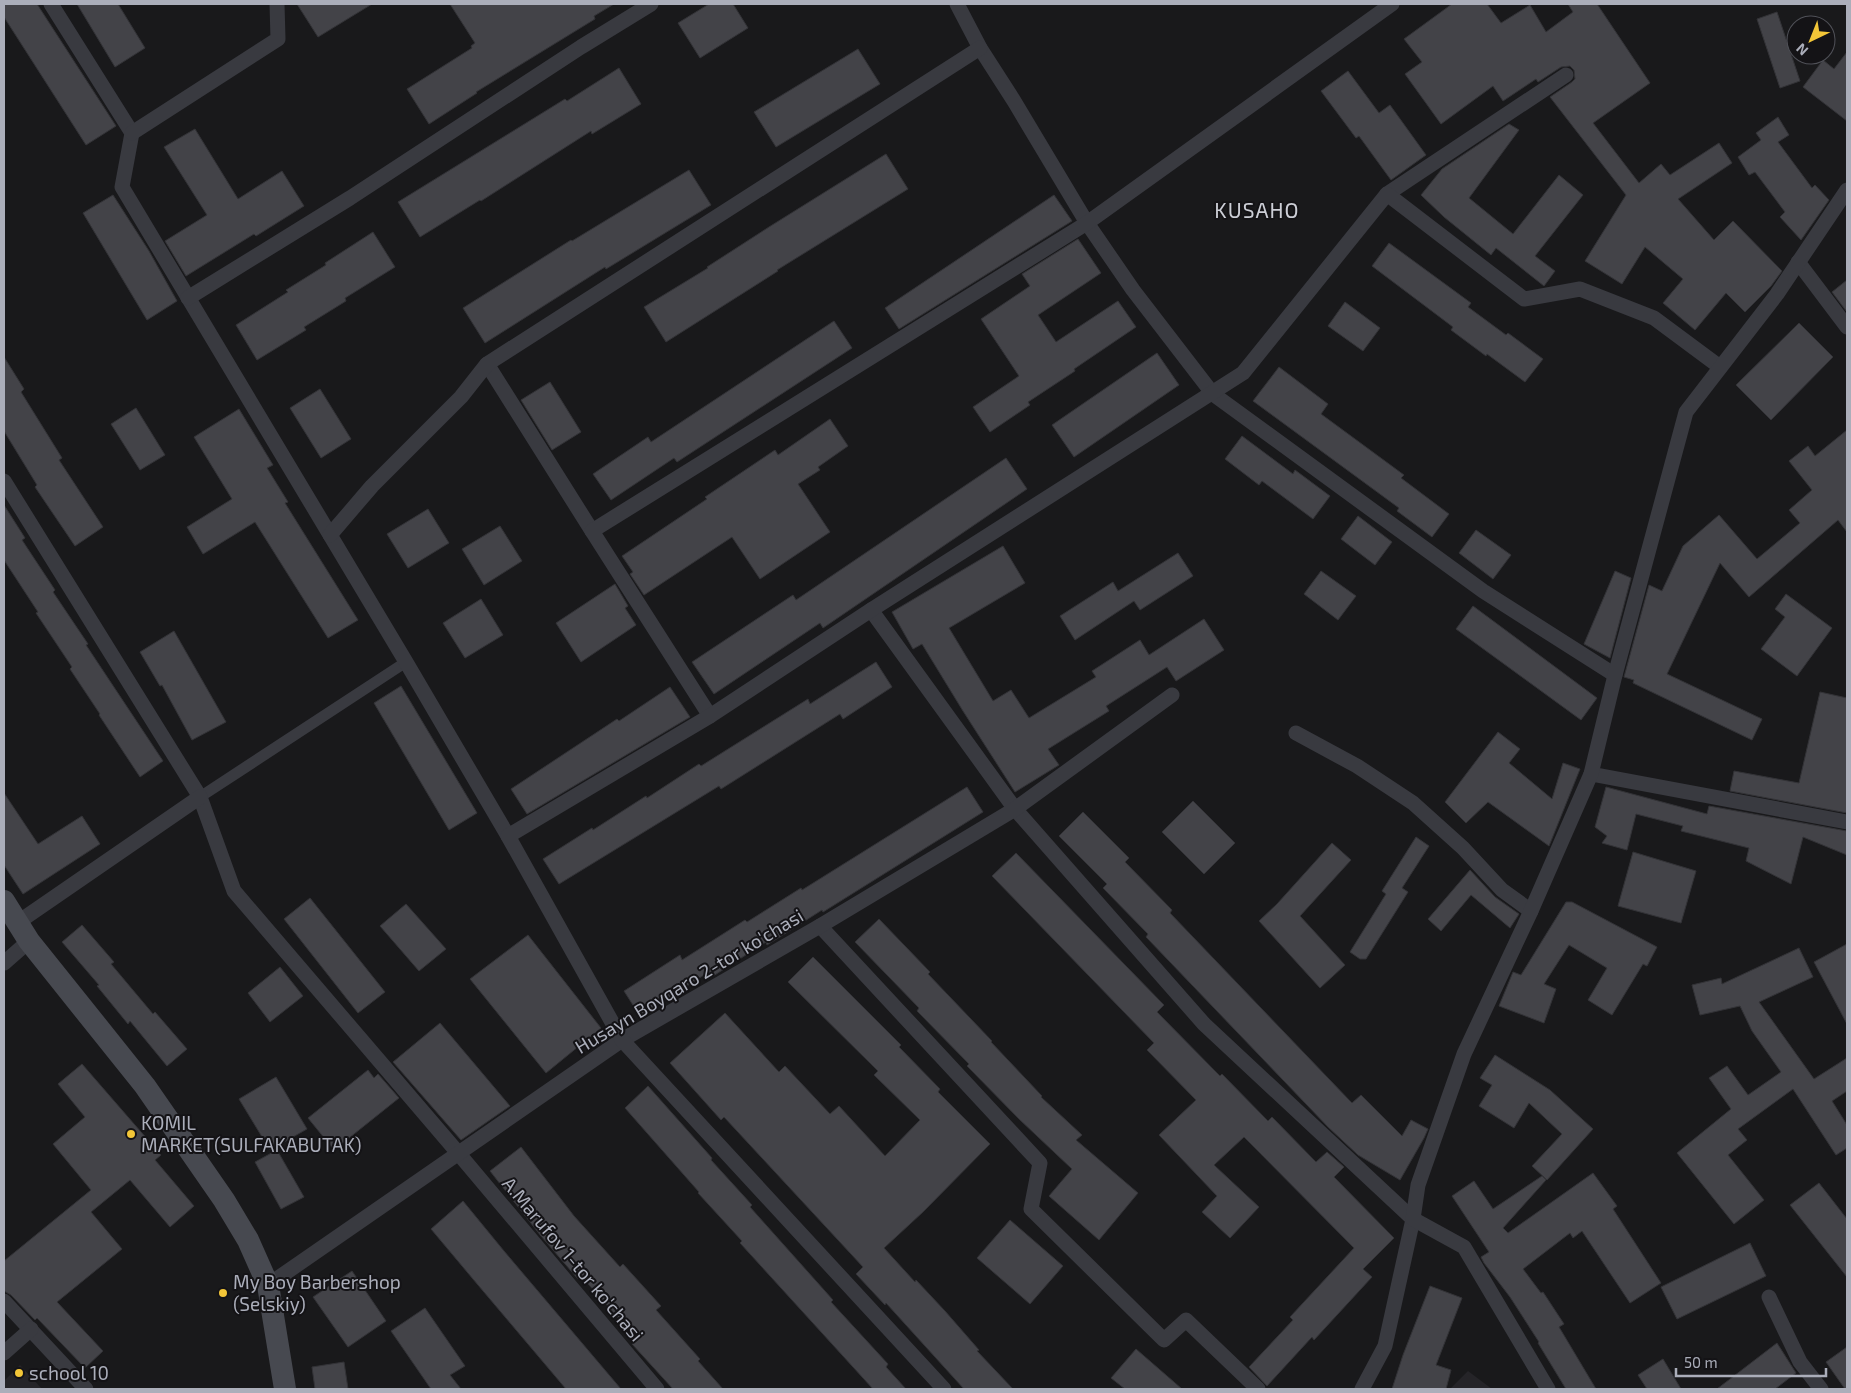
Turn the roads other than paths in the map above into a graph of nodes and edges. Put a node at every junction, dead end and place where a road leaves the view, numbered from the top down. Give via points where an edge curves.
1 (51, 4) edge
2 (277, 4) edge
3 (651, 4) edge
4 (957, 4) edge
5 (1392, 4) edge
6 (980, 48) junction
7 (1566, 75) dead end
8 (132, 133) junction
9 (1847, 190) edge
10 (1387, 194) junction
11 (1087, 223) junction
12 (1798, 262) junction
13 (188, 298) junction
14 (1847, 327) edge
15 (487, 364) junction
16 (1720, 367) junction
17 (1213, 394) junction
18 (4, 481) edge
19 (592, 531) junction
20 (330, 535) junction
21 (871, 610) junction
22 (406, 662) junction
23 (1615, 674) junction
24 (1172, 695) dead end
25 (710, 716) junction
26 (1296, 733) dead end
27 (1591, 774) junction
28 (200, 797) junction
29 (1015, 809) junction
30 (1847, 822) edge
31 (508, 836) junction
32 (4, 902) edge
33 (1530, 910) junction
34 (820, 926) junction
35 (23, 932) junction
36 (4, 964) edge
37 (622, 1040) junction
38 (459, 1154) junction
39 (1413, 1219) junction
40 (268, 1285) junction
41 (1769, 1297) dead end
42 (4, 1301) edge
43 (31, 1328) junction
44 (4, 1353) edge
45 (86, 1389) edge
46 (285, 1389) edge
47 (657, 1389) edge
48 (944, 1389) edge
49 (1258, 1389) edge
50 (1362, 1389) edge
51 (1548, 1389) edge
52 (1821, 1389) edge

1 - 8 street
2 - 8 street via 278,39
3 - 13 street
4 - 6 street
5 - 11 street
6 - 11 street
6 - 15 street
7 - 10 street
8 - 13 street via 122,187
9 - 12 street
10 - 16 street via 1524,299 1580,289 1654,318
10 - 17 street via 1243,373
11 - 17 street via 1133,290
11 - 19 street
12 - 14 street
12 - 16 street
13 - 20 street
15 - 19 street
15 - 20 street via 461,397 372,486
16 - 23 street via 1686,412
17 - 21 street
17 - 23 street via 1483,591
18 - 28 street, A.Marufov 1-tor ko'chasi
19 - 25 street
20 - 22 street
21 - 25 street
21 - 29 street
22 - 28 street
22 - 31 street
23 - 27 street
24 - 29 street, Husayn Boyqaro 2-tor ko'chasi
25 - 31 street
26 - 33 street via 1357,766 1413,803 1463,848 1502,890
27 - 30 street
27 - 33 street
28 - 35 street
28 - 38 street, A.Marufov 1-tor ko'chasi via 234,891
29 - 34 street, Husayn Boyqaro 2-tor ko'chasi
29 - 39 street via 1204,1024
31 - 37 street
32 - 35 main road
33 - 39 street via 1464,1054 1418,1185
34 - 37 street, Husayn Boyqaro 2-tor ko'chasi
34 - 49 street via 1040,1163 1031,1209 1164,1340 1186,1320
35 - 36 street
35 - 40 main road via 145,1086 189,1149 248,1240
37 - 38 street, Husayn Boyqaro 2-tor ko'chasi
37 - 48 street
38 - 40 street, Husayn Boyqaro 2-tor ko'chasi
38 - 47 street, A.Marufov 1-tor ko'chasi
39 - 50 street via 1385,1346
39 - 51 street via 1464,1247
40 - 46 main road
41 - 52 street via 1800,1362
42 - 43 street
43 - 44 street
43 - 45 street

